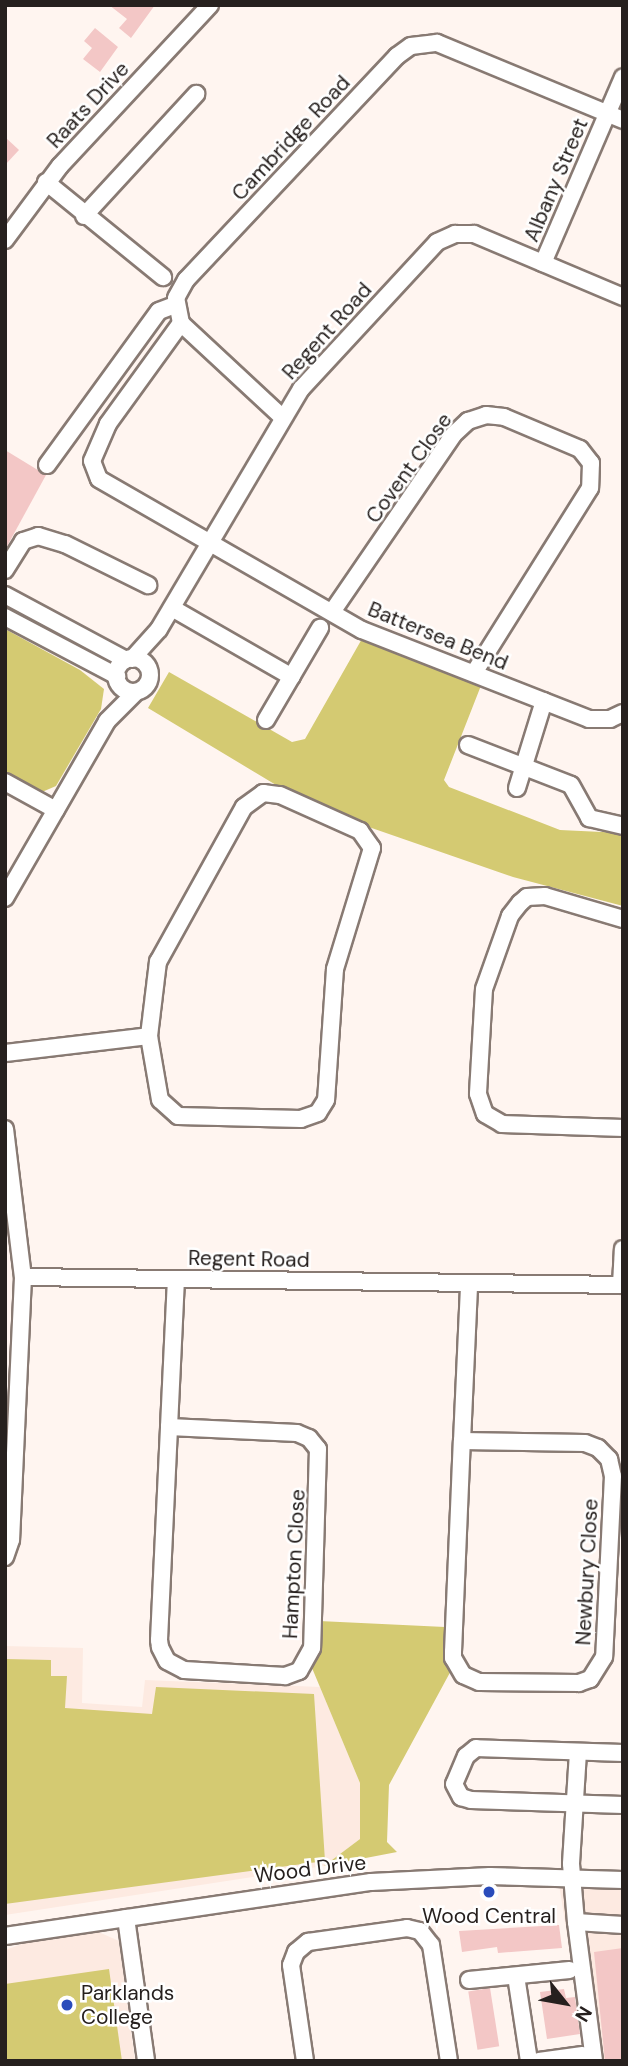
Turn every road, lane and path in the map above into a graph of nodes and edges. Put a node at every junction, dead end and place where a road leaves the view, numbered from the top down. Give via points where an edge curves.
1 (210, 5) edge
2 (623, 77) edge
3 (196, 94) dead end
4 (615, 116) edge
5 (46, 182) junction
6 (84, 216) junction
7 (5, 240) edge
8 (543, 263) junction
9 (163, 277) dead end
10 (623, 297) edge
11 (175, 304) junction
12 (181, 323) junction
13 (282, 417) junction
14 (47, 465) dead end
15 (209, 542) junction
16 (5, 570) edge
17 (148, 585) dead end
18 (5, 595) edge
19 (172, 608) junction
20 (332, 612) junction
21 (5, 617) edge
22 (320, 628) dead end
23 (159, 629) junction
24 (129, 659) junction
25 (149, 671) junction
26 (474, 673) junction
27 (292, 677) junction
28 (118, 680) junction
29 (136, 691) junction
30 (544, 701) junction
31 (623, 713) edge
32 (266, 720) dead end
33 (107, 721) junction
34 (468, 745) dead end
35 (522, 763) junction
36 (5, 782) edge
37 (517, 788) dead end
38 (56, 810) junction
39 (623, 826) edge
40 (5, 898) edge
41 (623, 919) edge
42 (149, 1036) junction
43 (5, 1053) edge
44 (623, 1128) edge
45 (5, 1129) edge
46 (6, 1150) edge
47 (623, 1250) edge
48 (23, 1277) junction
49 (176, 1279) junction
50 (469, 1285) junction
51 (622, 1285) edge
52 (11, 1420) edge
53 (169, 1427) junction
54 (462, 1441) junction
55 (5, 1557) edge
56 (578, 1752) junction
57 (623, 1753) edge
58 (575, 1804) junction
59 (623, 1805) edge
60 (573, 1878) junction
61 (623, 1880) edge
62 (126, 1918) junction
63 (576, 1922) junction
64 (623, 1925) edge
65 (5, 1937) edge
66 (570, 1970) dead end
67 (516, 1976) junction
68 (469, 1980) dead end
69 (589, 2058) edge
70 (146, 2061) edge
71 (306, 2061) edge
72 (449, 2061) edge
73 (529, 2061) edge
74 (539, 2061) edge

1 - 5 street, Raats Drive
2 - 4 street, Albany Street
3 - 6 street
4 - 8 street, Albany Street
4 - 11 street, Cambridge Road via 452,48 425,42 411,46 181,285
5 - 6 street
5 - 7 street, Raats Drive
6 - 9 street
8 - 10 street, Regent Road
8 - 13 street, Regent Road via 474,234 456,234 437,242 317,369
11 - 12 street
11 - 14 street via 159,311
12 - 13 street
12 - 15 street, Battersea Bend via 108,424 92,468 106,483
13 - 15 street, Regent Road
15 - 19 street, Regent Road
15 - 20 street, Battersea Bend
16 - 17 street via 23,541 38,536 65,544
18 - 24 street
19 - 23 street, Regent Road
19 - 27 street
20 - 26 street, Battersea Bend via 362,630
20 - 26 street, Covent Close via 453,435 468,421 486,415 504,417 580,449 592,463 590,488
21 - 28 street
22 - 27 street
23 - 24 street, Regent Road
23 - 25 street, Regent Road
24 - 25 street via 143,661
24 - 28 street
25 - 29 street via 146,686
26 - 30 street, Battersea Bend
27 - 32 street
28 - 29 street
28 - 33 street
29 - 33 street
30 - 31 street, Battersea Bend via 596,720
30 - 35 street
33 - 38 street
34 - 35 street
35 - 37 street
35 - 39 street via 571,785 593,821
36 - 38 street
38 - 40 street
41 - 44 street via 545,895 527,897 520,903 510,916 484,989 478,1094 485,1114 502,1124
42 - 42 street via 158,1095 172,1113 301,1119 317,1113 328,1093 339,947 372,855 366,835 274,793 252,798 161,953
42 - 43 street
45 - 46 street
46 - 48 street
47 - 51 street
48 - 49 street, Regent Road
48 - 52 street
49 - 50 street, Regent Road
49 - 53 street, Hampton Close
50 - 51 street, Regent Road
50 - 54 street, Newbury Close
52 - 55 street via 11,1540
53 - 53 street, Hampton Close via 159,1640 163,1655 184,1670 285,1676 299,1671 312,1648 318,1450 310,1438 297,1433
54 - 54 street, Newbury Close via 455,1665 478,1682 579,1683 590,1679 604,1657 609,1459 584,1443
56 - 57 street
56 - 58 street
56 - 58 street via 476,1748 466,1756 454,1779 457,1793 466,1799
58 - 59 street
58 - 60 street
60 - 61 street, Wood Drive
60 - 62 street, Wood Drive via 478,1876 371,1882
60 - 63 street
62 - 65 street, Wood Drive
62 - 70 street
63 - 64 street
63 - 69 street
66 - 67 street
67 - 68 street
67 - 73 street
69 - 74 street
71 - 72 street via 291,1965 296,1952 308,1942 407,1928 420,1931 431,1945

